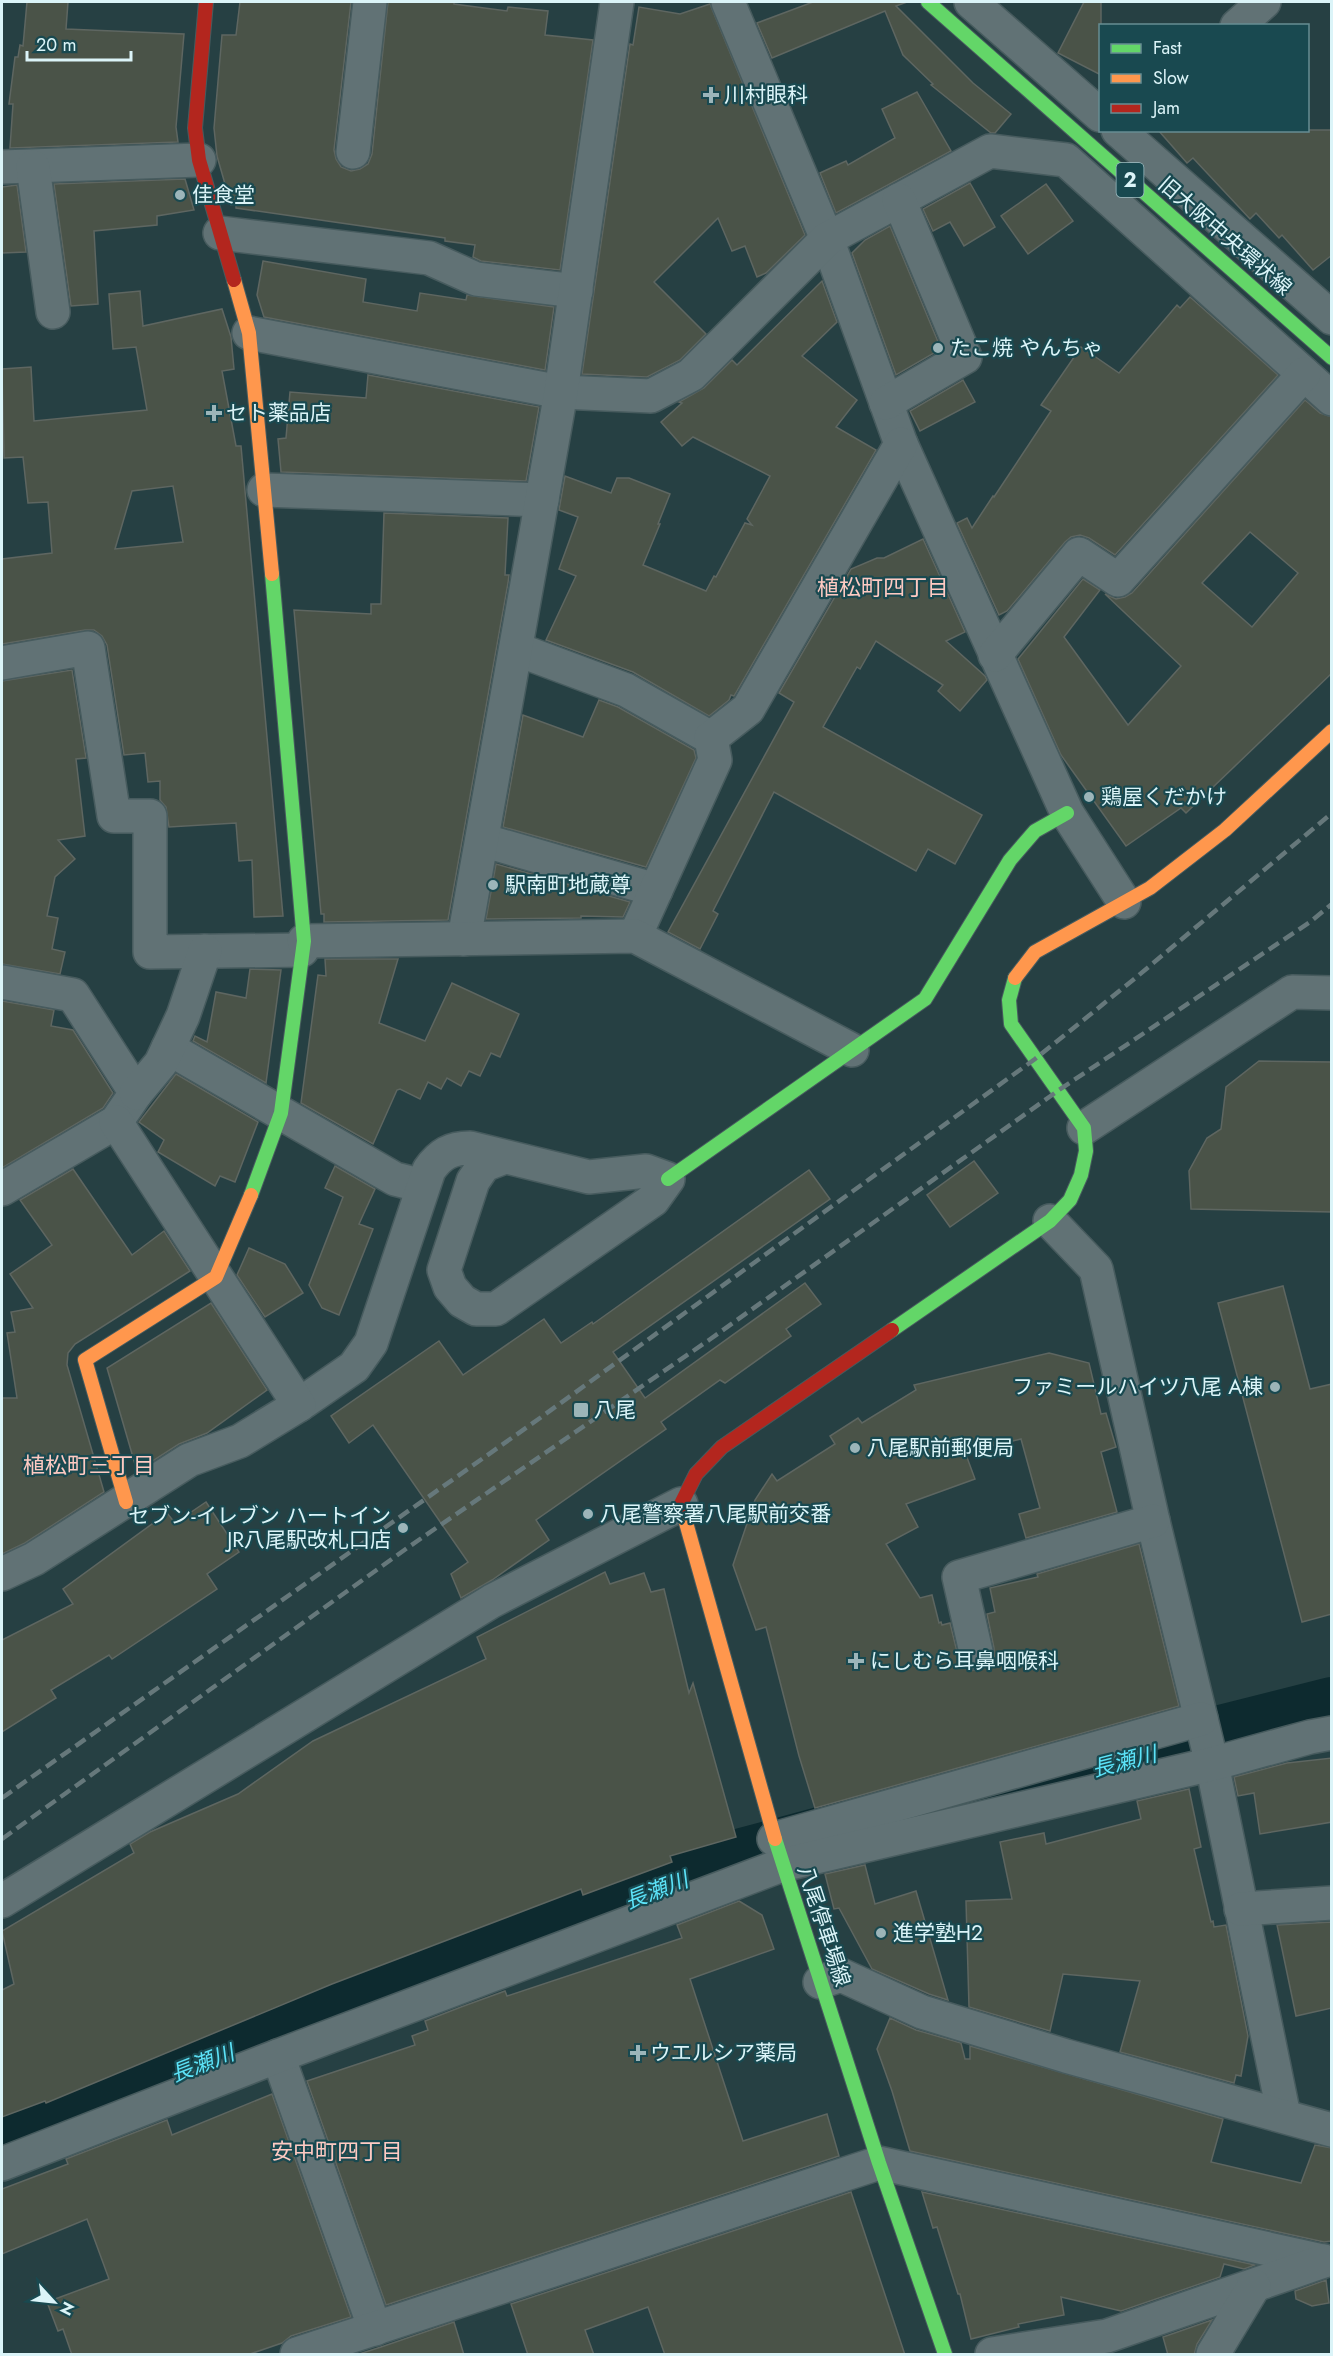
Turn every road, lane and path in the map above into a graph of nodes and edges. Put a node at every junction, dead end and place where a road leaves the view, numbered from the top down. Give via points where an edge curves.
1 (206, 2) edge
2 (370, 2) edge
3 (617, 2) edge
4 (728, 2) edge
5 (928, 2) edge
6 (971, 2) edge
7 (1264, 2) edge
8 (1239, 24) edge
9 (1099, 113) edge
10 (1120, 132) edge
11 (353, 152) dead end
12 (199, 160) junction
13 (17, 167) edge
14 (899, 200) junction
15 (220, 234) junction
16 (827, 239) junction
17 (576, 291) junction
18 (53, 312) dead end
19 (1332, 318) edge
20 (249, 333) junction
21 (1318, 366) edge
22 (561, 392) junction
23 (1332, 399) edge
24 (886, 403) junction
25 (901, 444) junction
26 (264, 490) junction
27 (542, 500) junction
28 (516, 649) junction
29 (995, 655) junction
30 (2, 663) edge
31 (1332, 731) edge
32 (711, 738) junction
33 (1067, 813) junction
34 (482, 840) junction
35 (656, 890) junction
36 (1124, 902) junction
37 (635, 936) junction
38 (464, 939) junction
39 (303, 946) junction
40 (205, 951) junction
41 (2, 982) edge
42 (1332, 993) edge
43 (168, 1048) junction
44 (852, 1050) junction
45 (136, 1093) junction
46 (281, 1113) junction
47 (116, 1122) junction
48 (1084, 1128) junction
49 (505, 1157) junction
50 (589, 1177) junction
51 (668, 1179) junction
52 (423, 1186) junction
53 (2, 1189) edge
54 (1050, 1221) junction
55 (607, 1232) junction
56 (216, 1277) junction
57 (300, 1405) junction
58 (126, 1502) junction
59 (681, 1504) junction
60 (1153, 1521) junction
61 (2, 1574) edge
62 (976, 1652) dead end
63 (1332, 1733) edge
64 (1207, 1742) junction
65 (778, 1854) junction
66 (2, 1901) edge
67 (1332, 1903) edge
68 (1241, 1909) junction
69 (820, 1982) junction
70 (278, 2056) junction
71 (1284, 2116) junction
72 (1332, 2130) edge
73 (879, 2163) junction
74 (2, 2164) edge
75 (1327, 2260) edge
76 (1254, 2286) junction
77 (375, 2329) junction
78 (297, 2355) edge
79 (945, 2355) edge
80 (992, 2355) edge
81 (1213, 2355) edge

1 - 12 street via 195,128
2 - 11 street
3 - 17 street
4 - 16 street
5 - 21 street, 旧大阪中央環状線 / 2
6 - 9 street
7 - 8 street
10 - 19 street
12 - 13 street
12 - 15 street
13 - 18 street
14 - 16 street
14 - 21 street via 990,151 1066,160
14 - 24 street via 965,357
15 - 17 street via 429,258 476,279
15 - 20 street
16 - 22 street via 691,375 651,396
16 - 24 street
17 - 22 street
20 - 22 street
20 - 26 street
21 - 23 street
21 - 29 street via 1118,580 1079,554
22 - 27 street
24 - 25 street
25 - 29 street
25 - 32 street via 748,709
26 - 27 street
26 - 39 street
27 - 28 street
28 - 32 street via 626,690
28 - 34 street
29 - 33 street
30 - 40 street via 88,648 114,816 150,816 150,952
31 - 36 street via 1225,830 1150,888
32 - 35 street via 715,760
33 - 36 street
33 - 44 street via 1035,831 1010,860 925,999
34 - 35 street
34 - 38 street
35 - 37 street
36 - 48 street via 1035,952 1015,978 1009,1000 1011,1024
37 - 38 street
37 - 44 street
38 - 39 street
39 - 40 street
39 - 46 street
40 - 43 street
41 - 45 street via 73,995
42 - 48 street via 1292,992
43 - 45 street
43 - 46 street
44 - 51 street
45 - 47 street
46 - 52 street via 395,1179
46 - 56 street
47 - 53 street
47 - 56 street
48 - 54 street via 1086,1151 1081,1175 1070,1200
49 - 50 street
49 - 52 street via 470,1148 447,1152 429,1170
49 - 55 street via 484,1166 473,1181 444,1270 450,1287 462,1301 476,1309 496,1309
50 - 51 street via 646,1171
50 - 55 street via 603,1186 609,1199
51 - 55 street via 653,1200
52 - 57 street via 371,1343 354,1367
54 - 59 street via 722,1447 696,1474
54 - 60 street via 1096,1269
56 - 57 street
56 - 58 street via 85,1360
57 - 58 street via 240,1441 189,1460
58 - 61 street
59 - 65 street, 八尾停車場線
59 - 66 street via 492,1601
60 - 62 street via 959,1576
60 - 64 street
63 - 64 street
64 - 65 street
64 - 65 street
64 - 68 street
65 - 69 street, 八尾停車場線
65 - 70 street
67 - 68 street
68 - 71 street
69 - 71 street via 841,1975 922,2012
69 - 73 street, 八尾停車場線
70 - 74 street
70 - 77 street
71 - 72 street
73 - 75 street
73 - 77 street
73 - 79 street, 八尾停車場線
75 - 76 street
76 - 80 street via 1107,2336
76 - 81 street
77 - 78 street

